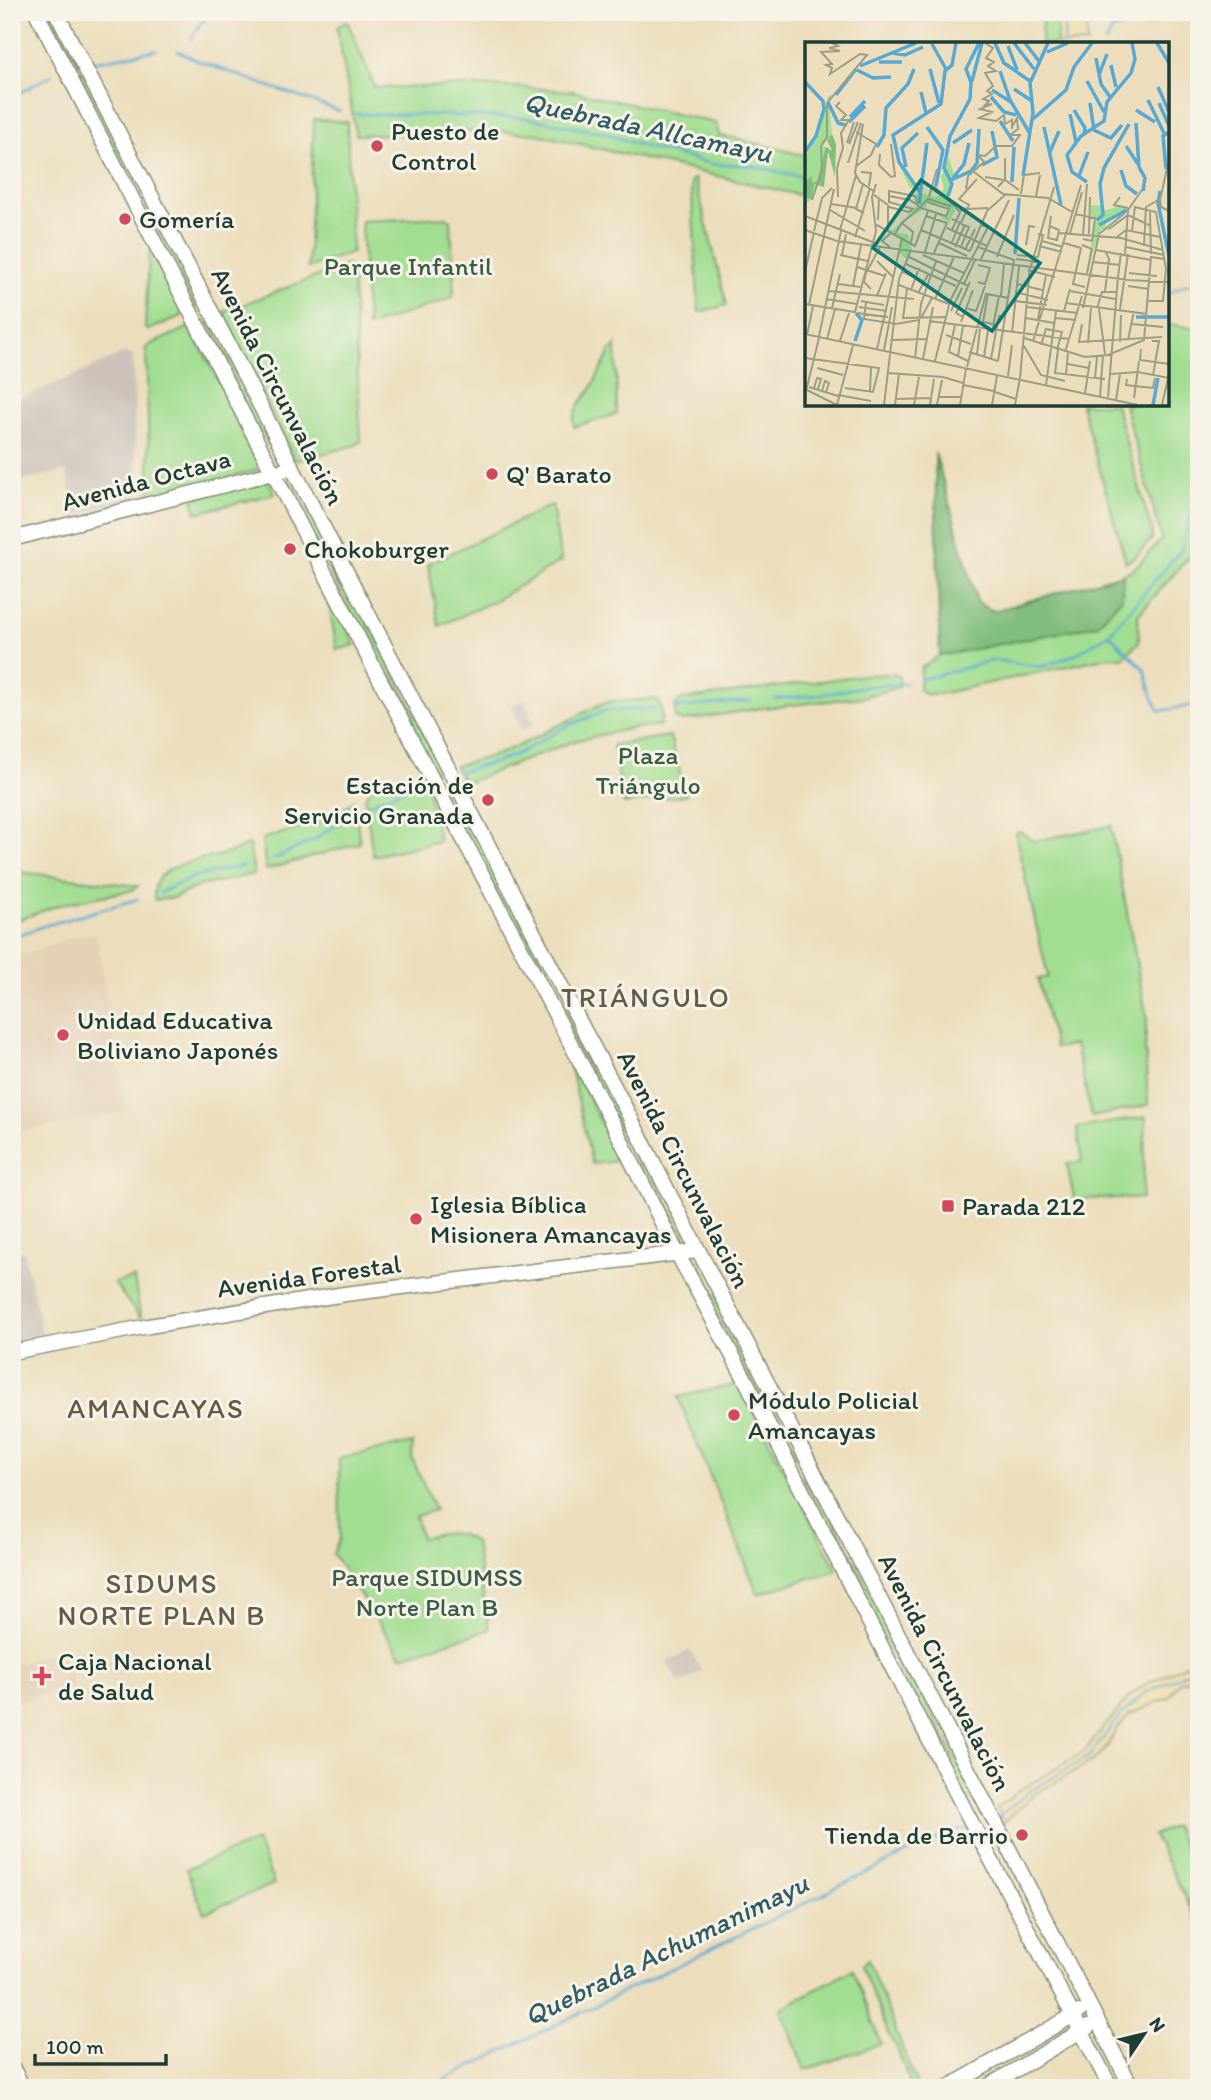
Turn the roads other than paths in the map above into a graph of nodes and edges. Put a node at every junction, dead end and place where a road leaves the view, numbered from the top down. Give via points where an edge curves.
1 (36, 12) edge
2 (57, 12) edge
3 (292, 467) junction
4 (275, 472) junction
5 (12, 539) edge
6 (698, 1251) junction
7 (677, 1253) junction
8 (12, 1352) edge
9 (1089, 2005) junction
10 (1073, 2015) junction
11 (1098, 2021) junction
12 (1082, 2031) junction
13 (12, 2067) edge
14 (23, 2088) edge
15 (947, 2088) edge
16 (985, 2088) edge
17 (1111, 2088) edge
18 (1132, 2088) edge

1 - 4 main road, Avenida Circunvalación
2 - 3 main road, Avenida Circunvalación
3 - 4 main road, Avenida Octava
3 - 6 main road, Avenida Circunvalación
4 - 5 main road, Avenida Octava
4 - 7 main road, Avenida Circunvalación
6 - 7 main road, Avenida Forestal
6 - 9 main road, Avenida Circunvalación
7 - 8 main road, Avenida Forestal via 345,1294
7 - 10 main road, Avenida Circunvalación
9 - 10 main road
9 - 11 main road, Avenida Circunvalación
10 - 12 main road, Avenida Circunvalación
10 - 15 main road
11 - 12 main road
11 - 18 main road, Avenida Circunvalación
12 - 16 main road
12 - 17 main road, Avenida Circunvalación
13 - 14 main road

